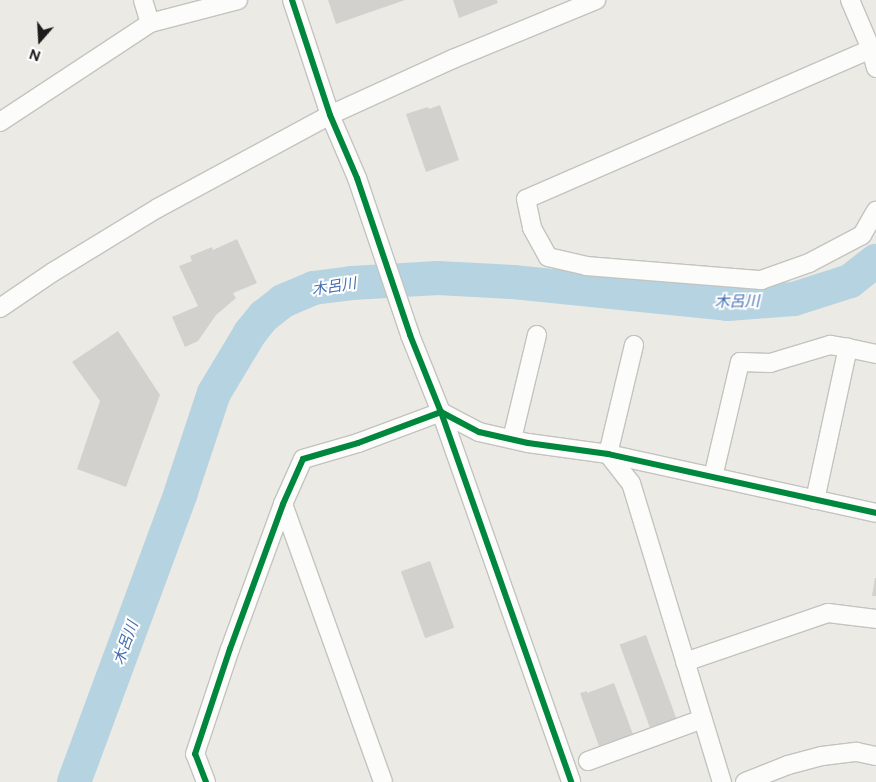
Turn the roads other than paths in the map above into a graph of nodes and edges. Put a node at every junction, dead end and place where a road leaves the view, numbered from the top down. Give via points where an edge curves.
1 (143, 0) edge
2 (238, 0) edge
3 (292, 0) edge
4 (596, 0) edge
5 (850, 0) edge
6 (150, 23) junction
7 (871, 49) junction
8 (876, 68) edge
9 (330, 114) junction
10 (0, 122) edge
11 (876, 211) edge
12 (0, 308) edge
13 (537, 335) dead end
14 (634, 345) dead end
15 (848, 348) junction
16 (876, 354) edge
17 (441, 412) junction
18 (512, 439) junction
19 (608, 454) junction
20 (713, 477) junction
21 (815, 500) junction
22 (283, 504) junction
23 (876, 513) edge
24 (876, 619) edge
25 (685, 662) junction
26 (703, 719) junction
27 (876, 756) edge
28 (588, 761) dead end
29 (206, 782) edge
30 (384, 782) edge
31 (571, 782) edge
32 (722, 782) edge
33 (745, 782) edge

1 - 6 street
2 - 6 street
3 - 9 street
4 - 9 street
5 - 7 street
6 - 10 street
7 - 8 street
7 - 11 street via 526,199 532,228 548,258 586,266 761,280 808,263 862,235
9 - 12 street via 158,208
9 - 17 street via 357,178 410,335
13 - 18 street
14 - 19 street
15 - 16 street
15 - 20 street via 830,345 770,364 740,362
15 - 21 street
17 - 18 street via 479,432
17 - 22 street via 358,443 303,459
17 - 31 street
18 - 19 street
19 - 20 street
19 - 25 street via 631,483
20 - 21 street
21 - 23 street
22 - 29 street via 195,754
22 - 30 street
24 - 25 street via 828,612
25 - 26 street
26 - 28 street
26 - 32 street
27 - 33 street via 857,752 822,756

